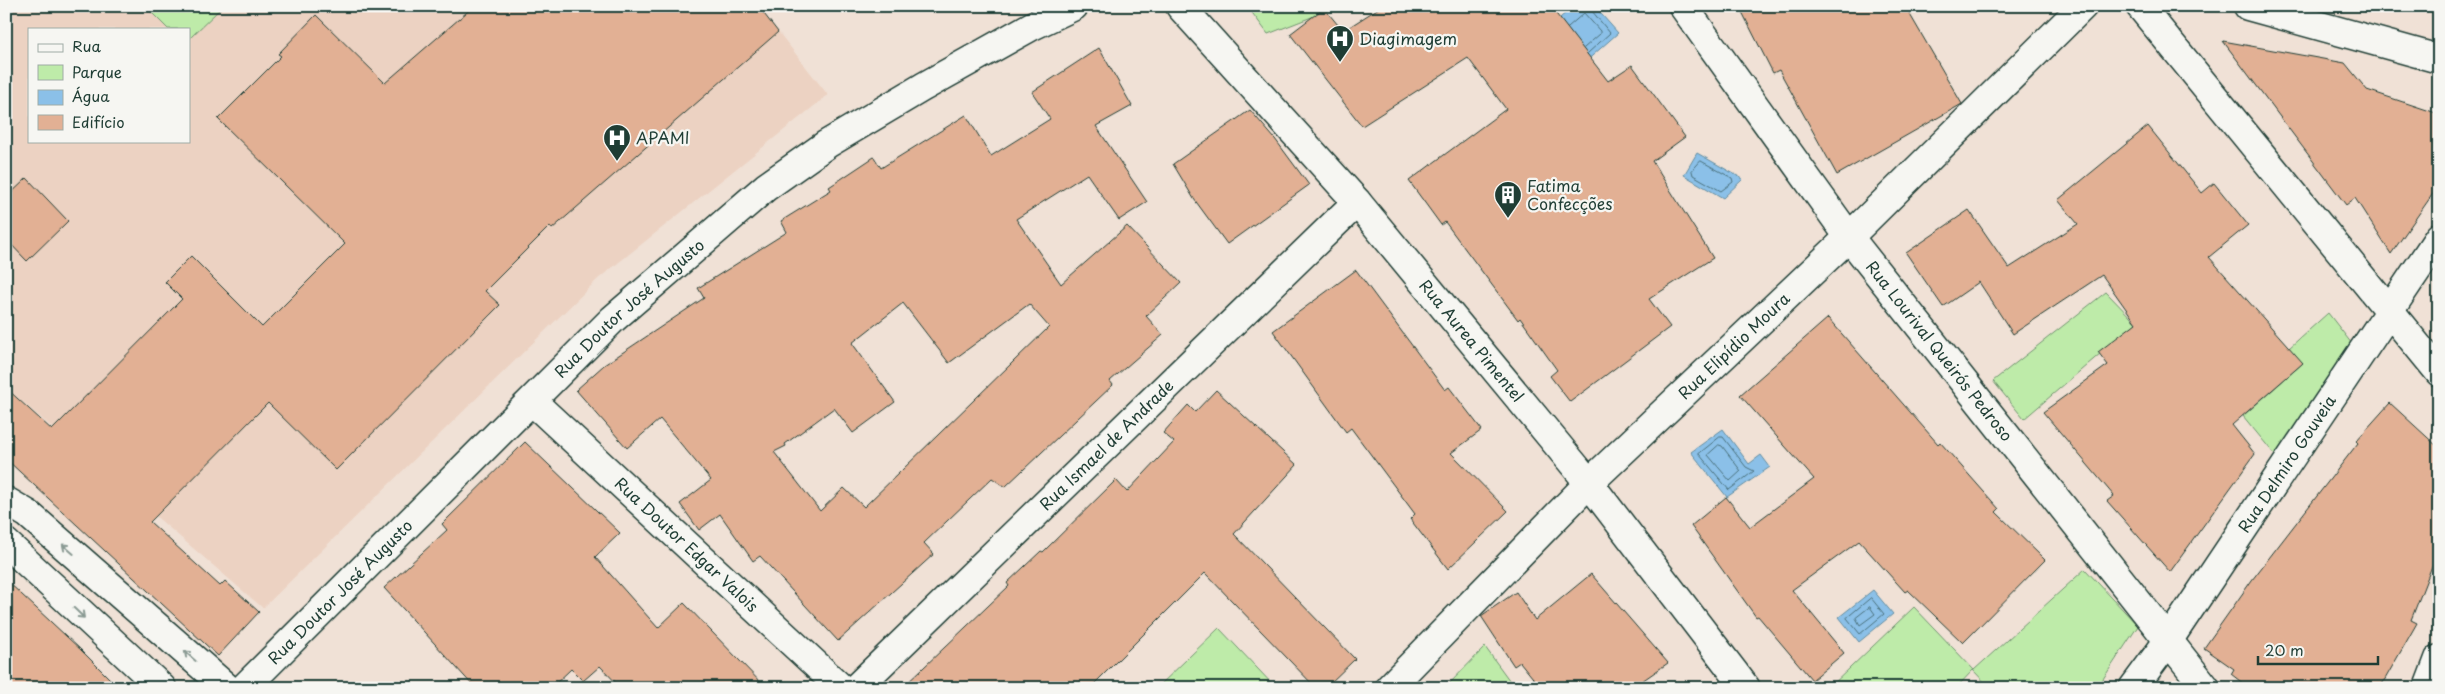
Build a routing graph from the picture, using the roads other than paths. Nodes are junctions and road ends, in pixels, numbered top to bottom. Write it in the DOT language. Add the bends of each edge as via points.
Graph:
graph roads {
  1 [pos="1074,6"];
  2 [pos="1180,6"];
  3 [pos="1683,6"];
  4 [pos="2083,6"];
  5 [pos="2140,6"];
  6 [pos="2248,6"];
  7 [pos="2439,60"];
  8 [pos="1357,202"];
  9 [pos="1849,237"];
  10 [pos="2439,237"];
  11 [pos="2389,311"];
  12 [pos="2439,372"];
  13 [pos="532,402"];
  14 [pos="1589,483"];
  15 [pos="6,500"];
  16 [pos="6,543"];
  17 [pos="2168,642"];
  18 [pos="2439,659"];
  19 [pos="162,688"];
  20 [pos="227,688"];
  21 [pos="244,688"];
  22 [pos="841,688"];
  23 [pos="856,688"];
  24 [pos="1389,688"];
  25 [pos="1746,688"];
  26 [pos="2133,688"];
  27 [pos="2206,688"];
  28 [pos="2428,688"];
  1 -- 13 [label="street, Rua Doutor José Augusto" via="908,96 827,144 766,187 613,319"];
  2 -- 8 [label="street, Rua Aurea Pimentel"];
  3 -- 9 [label="street, Rua Lourival Queirós Pedroso"];
  4 -- 9 [label="street, Rua Elipídio Moura"];
  5 -- 11 [label="street"];
  6 -- 7 [label="street"];
  8 -- 14 [label="street, Rua Aurea Pimentel"];
  8 -- 23 [label="street, Rua Ismael de Andrade"];
  9 -- 14 [label="street, Rua Elipídio Moura"];
  9 -- 17 [label="street, Rua Lourival Queirós Pedroso"];
  10 -- 11 [label="street, Rua Delmiro Gouveia"];
  11 -- 12 [label="street"];
  11 -- 17 [label="street, Rua Delmiro Gouveia"];
  13 -- 21 [label="street, Rua Doutor José Augusto"];
  13 -- 22 [label="street, Rua Doutor Edgar Valois"];
  14 -- 24 [label="street, Rua Elipídio Moura"];
  14 -- 25 [label="street, Rua Aurea Pimentel"];
  20 -- 15 [label="street, one-way" via="28,514"];
  16 -- 19 [label="street, one-way"];
  17 -- 26 [label="street, Rua Delmiro Gouveia"];
  17 -- 27 [label="street, Rua Lourival Queirós Pedroso"];
  18 -- 28 [label="street"];
}
